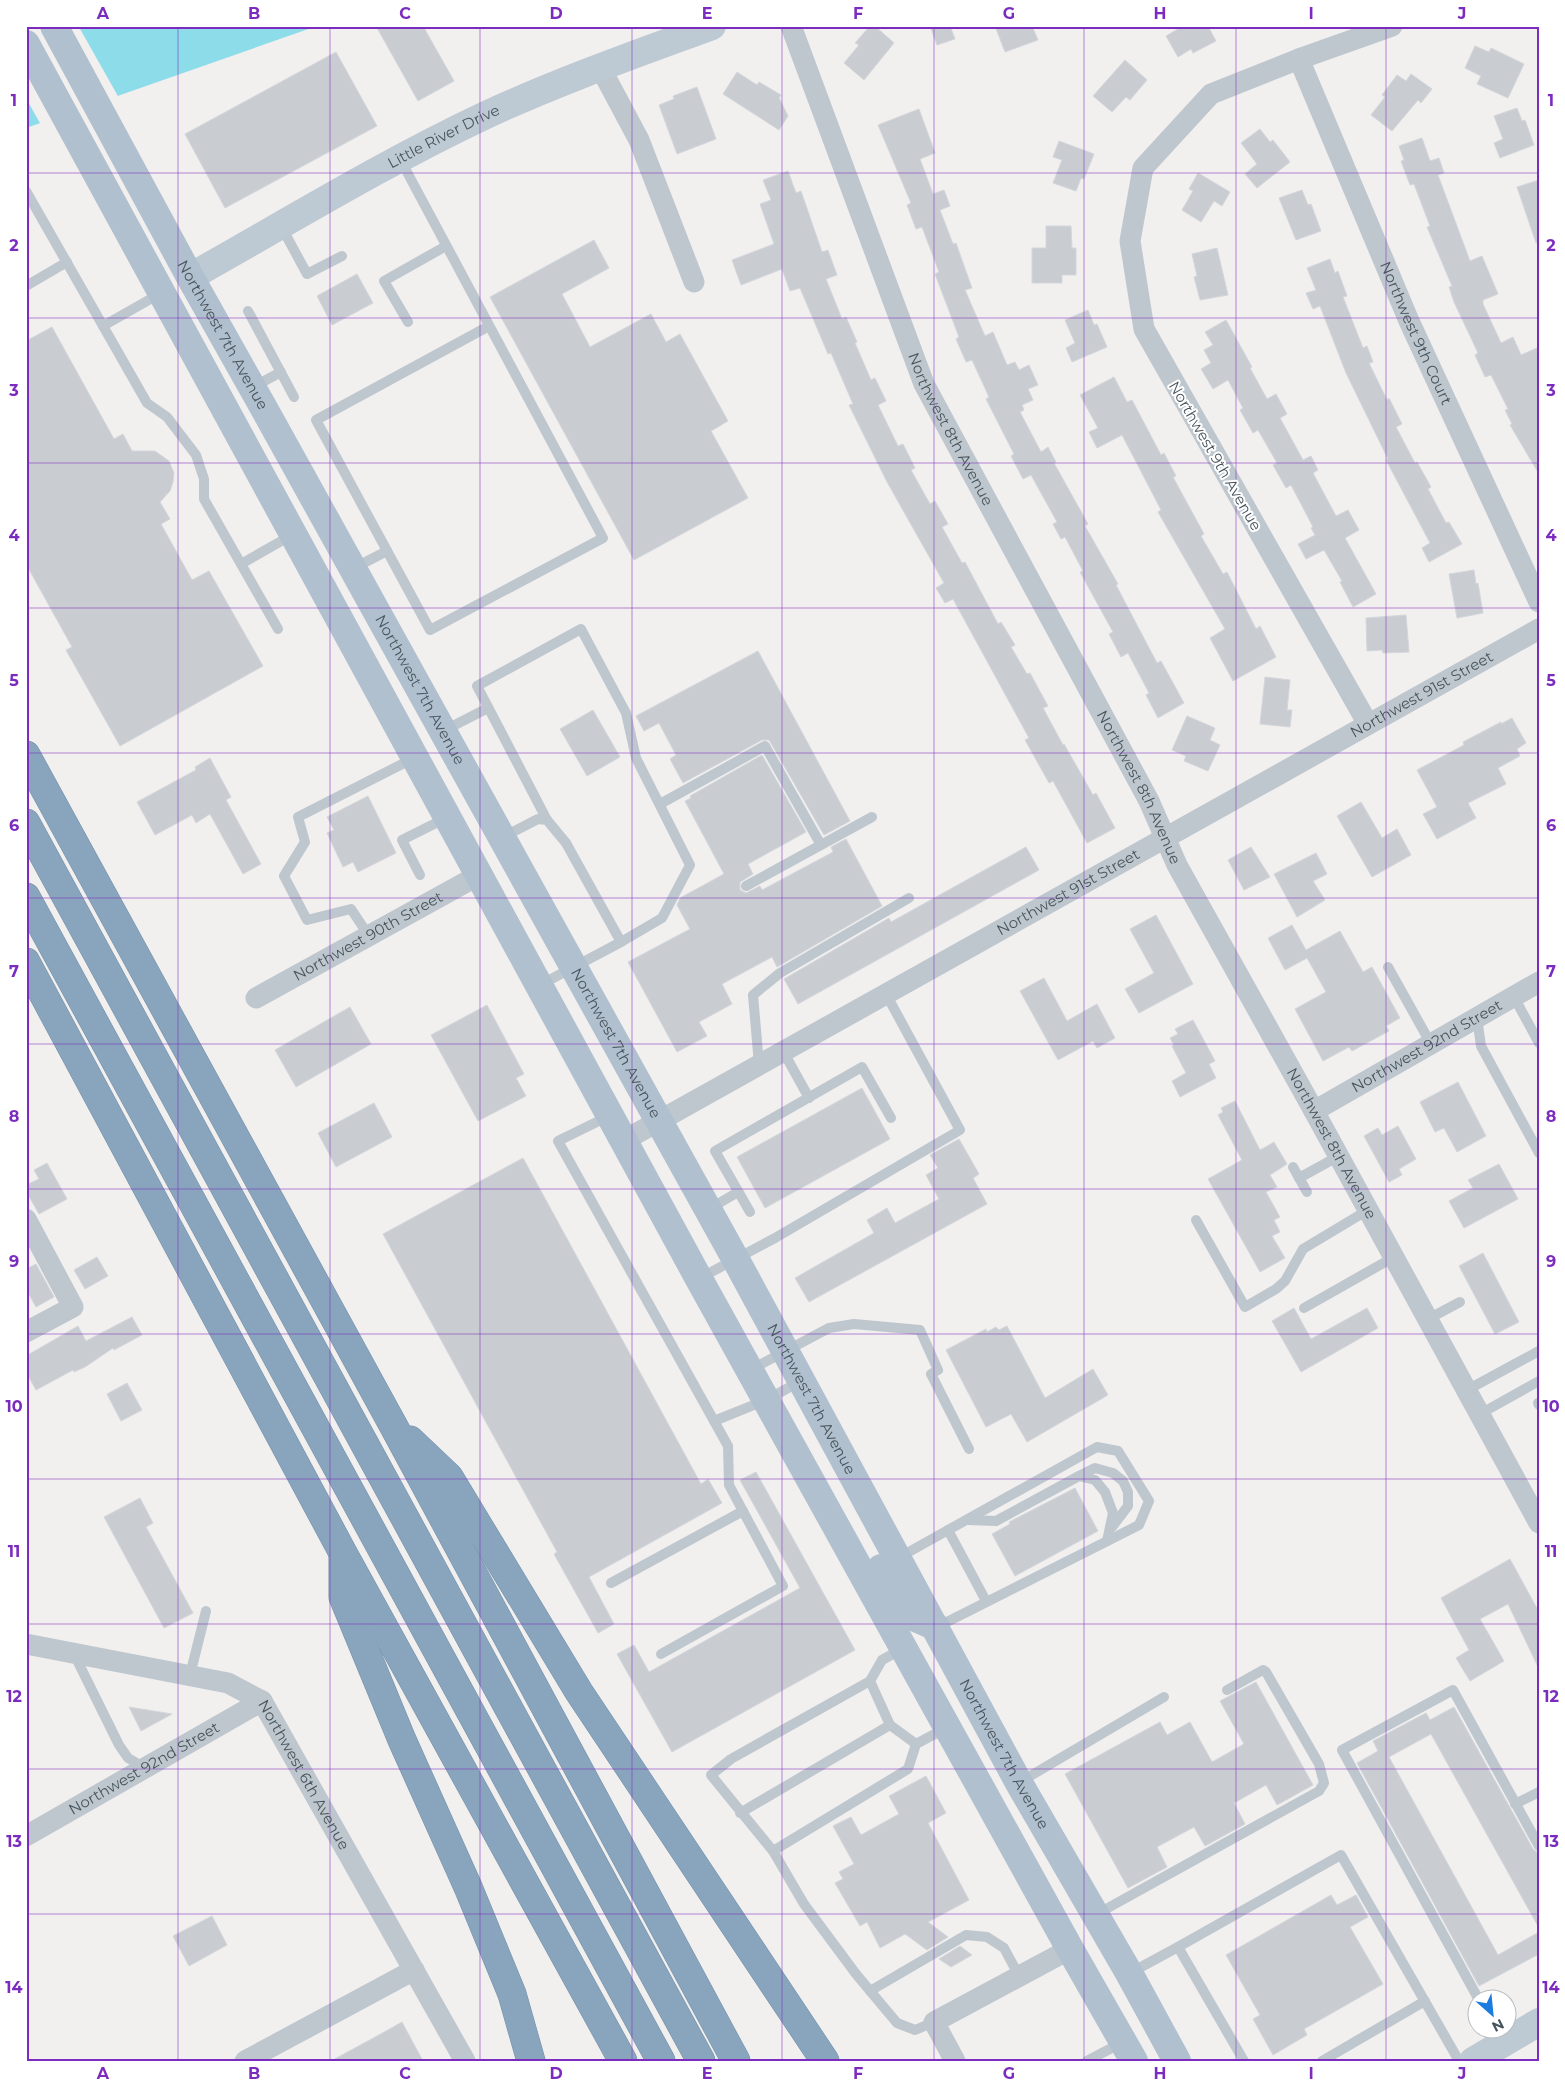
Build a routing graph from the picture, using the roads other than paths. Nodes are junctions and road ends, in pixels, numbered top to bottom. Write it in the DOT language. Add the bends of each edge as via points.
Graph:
graph roads {
  1 [pos="712,26"];
  2 [pos="791,26"];
  3 [pos="1392,26"];
  4 [pos="55,28"];
  5 [pos="26,44"];
  6 [pos="1300,59"];
  7 [pos="600,67"];
  8 [pos="399,159"];
  9 [pos="26,191"];
  10 [pos="281,226"];
  11 [pos="446,246"];
  12 [pos="342,256"];
  13 [pos="67,262"];
  14 [pos="190,277"];
  15 [pos="694,282"];
  16 [pos="26,286"];
  17 [pos="161,293"];
  18 [pos="248,311"];
  19 [pos="408,322"];
  20 [pos="103,326"];
  21 [pos="490,326"];
  22 [pos="281,372"];
  23 [pos="253,388"];
  24 [pos="294,397"];
  25 [pos="294,534"];
  26 [pos="387,551"];
  27 [pos="241,564"];
  28 [pos="353,569"];
  29 [pos="1539,602"];
  30 [pos="278,629"];
  31 [pos="1539,629"];
  32 [pos="488,708"];
  33 [pos="1368,724"];
  34 [pos="443,732"];
  35 [pos="26,755"];
  36 [pos="415,757"];
  37 [pos="660,804"];
  38 [pos="447,817"];
  39 [pos="872,817"];
  40 [pos="547,820"];
  41 [pos="26,823"];
  42 [pos="502,838"];
  43 [pos="1164,838"];
  44 [pos="821,845"];
  45 [pos="420,875"];
  46 [pos="479,875"];
  47 [pos="746,886"];
  48 [pos="26,897"];
  49 [pos="909,898"];
  50 [pos="369,936"];
  51 [pos="621,942"];
  52 [pos="26,962"];
  53 [pos="1388,967"];
  54 [pos="574,968"];
  55 [pos="1539,982"];
  56 [pos="539,986"];
  57 [pos="886,994"];
  58 [pos="1514,996"];
  59 [pos="256,998"];
  60 [pos="1477,1018"];
  61 [pos="1539,1043"];
  62 [pos="1431,1044"];
  63 [pos="783,1051"];
  64 [pos="758,1065"];
  65 [pos="809,1098"];
  66 [pos="1314,1111"];
  67 [pos="610,1115"];
  68 [pos="891,1118"];
  69 [pos="659,1122"];
  70 [pos="623,1141"];
  71 [pos="1539,1153"];
  72 [pos="1339,1156"];
  73 [pos="1293,1166"];
  74 [pos="1299,1178"];
  75 [pos="738,1192"];
  76 [pos="1307,1192"];
  77 [pos="708,1210"];
  78 [pos="1368,1210"];
  79 [pos="750,1212"];
  80 [pos="26,1219"];
  81 [pos="1196,1220"];
  82 [pos="1394,1257"];
  83 [pos="736,1260"];
  84 [pos="699,1279"];
  85 [pos="1460,1302"];
  86 [pos="1304,1308"];
  87 [pos="1428,1319"];
  88 [pos="26,1332"];
  89 [pos="1539,1350"];
  90 [pos="786,1352"];
  91 [pos="750,1370"];
  92 [pos="802,1381"];
  93 [pos="1539,1381"];
  94 [pos="1467,1390"];
  95 [pos="766,1400"];
  96 [pos="1480,1414"];
  97 [pos="714,1422"];
  98 [pos="393,1425"];
  99 [pos="969,1449"];
  100 [pos="1079,1476"];
  101 [pos="743,1511"];
  102 [pos="967,1520"];
  103 [pos="1539,1523"];
  104 [pos="1112,1527"];
  105 [pos="948,1530"];
  106 [pos="1107,1541"];
  107 [pos="846,1545"];
  108 [pos="343,1553"];
  109 [pos="897,1558"];
  110 [pos="611,1584"];
  111 [pos="986,1601"];
  112 [pos="206,1611"];
  113 [pos="936,1627"];
  114 [pos="26,1644"];
  115 [pos="902,1648"];
  116 [pos="73,1653"];
  117 [pos="661,1654"];
  118 [pos="190,1675"];
  119 [pos="870,1681"];
  120 [pos="1227,1690"];
  121 [pos="1164,1697"];
  122 [pos="262,1701"];
  123 [pos="890,1725"];
  124 [pos="948,1727"];
  125 [pos="916,1744"];
  126 [pos="145,1768"];
  127 [pos="1019,1783"];
  128 [pos="1539,1792"];
  129 [pos="1515,1804"];
  130 [pos="740,1813"];
  131 [pos="26,1836"];
  132 [pos="1539,1846"];
  133 [pos="773,1852"];
  134 [pos="1060,1854"];
  135 [pos="1094,1916"];
  136 [pos="1178,1947"];
  137 [pos="1070,1949"];
  138 [pos="414,1970"];
  139 [pos="1129,1973"];
  140 [pos="1019,1976"];
  141 [pos="1474,1990"];
  142 [pos="870,1991"];
  143 [pos="1425,2001"];
  144 [pos="934,2022"];
  145 [pos="1539,2022"];
  146 [pos="1129,2051"];
  147 [pos="1485,2053"];
  148 [pos="245,2061"];
  149 [pos="465,2061"];
  150 [pos="531,2061"];
  151 [pos="623,2061"];
  152 [pos="661,2061"];
  153 [pos="701,2061"];
  154 [pos="736,2061"];
  155 [pos="825,2061"];
  156 [pos="955,2061"];
  157 [pos="1087,2061"];
  158 [pos="1177,2061"];
  159 [pos="1244,2061"];
  160 [pos="1322,2061"];
  1 -- 7 [label="street, Little River Drive"];
  2 -- 43 [label="street, Northwest 8th Avenue" via="924,384 1149,800"];
  3 -- 6 [label="street"];
  4 -- 14 [label="main road, Northwest 7th Avenue"];
  5 -- 17 [label="main road"];
  6 -- 29 [label="street, Northwest 9th Court" via="1409,321"];
  6 -- 33 [label="street, Northwest 9th Avenue" via="1211,94 1143,168 1130,241 1144,329"];
  7 -- 8 [label="street, Little River Drive" via="487,115"];
  7 -- 15 [label="street" via="639,140"];
  8 -- 10 [label="street, Little River Drive"];
  8 -- 11 [label="lane"];
  9 -- 13 [label="lane"];
  10 -- 12 [label="lane" via="308,274"];
  10 -- 14 [label="street, Little River Drive"];
  11 -- 19 [label="lane" via="384,281"];
  11 -- 21 [label="lane"];
  13 -- 16 [label="lane"];
  13 -- 20 [label="lane"];
  14 -- 17 [label="main road"];
  14 -- 23 [label="main road, Northwest 7th Avenue"];
  17 -- 20 [label="lane"];
  17 -- 25 [label="main road"];
  18 -- 22 [label="lane"];
  20 -- 27 [label="lane" via="147,403 167,416 196,455 204,479 204,499"];
  21 -- 26 [label="lane" via="316,420"];
  21 -- 26 [label="lane" via="603,538 430,630"];
  22 -- 23 [label="lane"];
  22 -- 24 [label="lane"];
  23 -- 28 [label="main road, Northwest 7th Avenue"];
  25 -- 27 [label="lane"];
  25 -- 36 [label="main road"];
  26 -- 28 [label="lane"];
  27 -- 30 [label="lane"];
  28 -- 34 [label="main road, Northwest 7th Avenue"];
  31 -- 33 [label="street, Northwest 91st Street"];
  32 -- 34 [label="lane"];
  32 -- 37 [label="lane" via="477,686 580,629 626,713 636,758"];
  32 -- 40 [label="lane"];
  33 -- 43 [label="street, Northwest 91st Street"];
  34 -- 42 [label="main road, Northwest 7th Avenue"];
  35 -- 98 [label="highway"];
  36 -- 38 [label="main road"];
  36 -- 50 [label="lane" via="298,817 305,842 284,876 307,920 351,909"];
  37 -- 44 [label="lane" via="765,746"];
  37 -- 51 [label="lane" via="690,865 662,918"];
  38 -- 45 [label="lane" via="402,840"];
  38 -- 46 [label="main road"];
  39 -- 44 [label="lane"];
  40 -- 42 [label="lane" via="538,819"];
  40 -- 51 [label="lane" via="566,843"];
  41 -- 153 [label="highway"];
  42 -- 54 [label="main road, Northwest 7th Avenue"];
  43 -- 57 [label="street, Northwest 91st Street"];
  43 -- 66 [label="street, Northwest 8th Avenue"];
  44 -- 47 [label="lane"];
  46 -- 50 [label="street, Northwest 90th Street"];
  46 -- 56 [label="main road"];
  48 -- 152 [label="highway"];
  49 -- 64 [label="lane" via="780,973 753,994"];
  50 -- 59 [label="street, Northwest 90th Street"];
  51 -- 54 [label="lane"];
  52 -- 108 [label="highway"];
  53 -- 62 [label="lane"];
  54 -- 56 [label="lane"];
  54 -- 69 [label="main road, Northwest 7th Avenue"];
  55 -- 58 [label="street, Northwest 92nd Street"];
  56 -- 67 [label="main road"];
  57 -- 63 [label="street, Northwest 91st Street"];
  57 -- 83 [label="lane" via="960,1130"];
  58 -- 60 [label="street, Northwest 92nd Street"];
  58 -- 61 [label="lane"];
  60 -- 62 [label="street, Northwest 92nd Street"];
  60 -- 71 [label="lane" via="1481,1046"];
  62 -- 66 [label="street, Northwest 92nd Street"];
  63 -- 64 [label="street, Northwest 91st Street"];
  63 -- 65 [label="lane"];
  64 -- 69 [label="street, Northwest 91st Street"];
  65 -- 68 [label="lane" via="862,1067"];
  65 -- 75 [label="lane" via="715,1151"];
  66 -- 72 [label="street, Northwest 8th Avenue"];
  67 -- 70 [label="main road"];
  67 -- 97 [label="lane" via="558,1141"];
  69 -- 70 [label="street, Northwest 91st Street"];
  69 -- 77 [label="main road, Northwest 7th Avenue"];
  70 -- 84 [label="main road"];
  72 -- 74 [label="lane"];
  72 -- 78 [label="street, Northwest 8th Avenue"];
  73 -- 74 [label="lane"];
  74 -- 76 [label="lane"];
  75 -- 77 [label="lane"];
  75 -- 79 [label="lane"];
  77 -- 83 [label="main road, Northwest 7th Avenue"];
  78 -- 81 [label="lane" via="1303,1248 1285,1281 1245,1307"];
  78 -- 82 [label="street, Northwest 8th Avenue"];
  80 -- 88 [label="street" via="73,1307"];
  82 -- 86 [label="lane"];
  82 -- 87 [label="street, Northwest 8th Avenue"];
  83 -- 84 [label="lane"];
  83 -- 90 [label="main road, Northwest 7th Avenue"];
  84 -- 91 [label="main road"];
  85 -- 87 [label="lane"];
  87 -- 94 [label="street, Northwest 8th Avenue"];
  89 -- 94 [label="lane"];
  90 -- 91 [label="lane"];
  90 -- 92 [label="main road, Northwest 7th Avenue"];
  90 -- 99 [label="lane" via="829,1328 854,1324 920,1330 938,1370 931,1374"];
  91 -- 95 [label="main road"];
  92 -- 95 [label="lane"];
  92 -- 109 [label="main road, Northwest 7th Avenue"];
  93 -- 96 [label="lane"];
  94 -- 96 [label="street, Northwest 8th Avenue"];
  95 -- 97 [label="lane"];
  95 -- 107 [label="main road"];
  96 -- 103 [label="street, Northwest 8th Avenue"];
  97 -- 101 [label="lane" via="728,1446 729,1485"];
  98 -- 154 [label="highway"];
  98 -- 155 [label="highway" via="449,1477 579,1692"];
  100 -- 102 [label="lane" via="996,1521"];
  100 -- 104 [label="lane" via="1095,1480 1105,1492 1113,1513"];
  100 -- 104 [label="lane" via="1095,1468 1113,1473 1123,1481 1128,1492 1128,1506"];
  101 -- 110 [label="lane"];
  101 -- 117 [label="lane" via="783,1586"];
  102 -- 105 [label="lane"];
  102 -- 106 [label="lane" via="1097,1447 1118,1451 1149,1501 1139,1525"];
  104 -- 106 [label="lane"];
  105 -- 109 [label="lane"];
  105 -- 111 [label="lane"];
  106 -- 111 [label="lane"];
  107 -- 113 [label="main road" via="876,1558 906,1614"];
  107 -- 115 [label="main road"];
  108 -- 150 [label="highway" via="344,1598 512,1994"];
  108 -- 151 [label="highway"];
  109 -- 113 [label="main road, Northwest 7th Avenue"];
  111 -- 113 [label="lane"];
  112 -- 118 [label="lane"];
  113 -- 127 [label="main road, Northwest 7th Avenue"];
  114 -- 116 [label="street, Northwest 6th Avenue"];
  115 -- 119 [label="lane" via="882,1660"];
  115 -- 124 [label="main road"];
  116 -- 118 [label="street, Northwest 6th Avenue"];
  116 -- 126 [label="lane" via="119,1745 128,1758"];
  118 -- 122 [label="street, Northwest 6th Avenue" via="228,1682"];
  119 -- 123 [label="lane"];
  119 -- 130 [label="lane" via="731,1759 712,1775"];
  120 -- 135 [label="lane" via="1263,1670 1266,1672 1318,1764 1324,1784 1319,1791"];
  121 -- 127 [label="lane"];
  122 -- 126 [label="street, Northwest 92nd Street"];
  122 -- 138 [label="street, Northwest 6th Avenue"];
  123 -- 125 [label="lane"];
  123 -- 130 [label="lane"];
  124 -- 125 [label="lane"];
  124 -- 134 [label="main road" via="981,1737 1038,1839"];
  124 -- 137 [label="main road"];
  125 -- 133 [label="lane" via="908,1769"];
  126 -- 131 [label="street, Northwest 92nd Street"];
  127 -- 134 [label="main road, Northwest 7th Avenue"];
  128 -- 129 [label="lane"];
  129 -- 132 [label="lane"];
  129 -- 141 [label="lane" via="1453,1690 1342,1750"];
  130 -- 133 [label="lane"];
  133 -- 142 [label="lane" via="804,1904"];
  134 -- 135 [label="main road, Northwest 7th Avenue"];
  135 -- 139 [label="main road, Northwest 7th Avenue"];
  136 -- 139 [label="lane"];
  136 -- 143 [label="lane" via="1341,1855"];
  136 -- 159 [label="lane"];
  137 -- 140 [label="street"];
  137 -- 146 [label="main road"];
  138 -- 148 [label="street"];
  138 -- 149 [label="street, Northwest 6th Avenue"];
  139 -- 158 [label="main road, Northwest 7th Avenue"];
  140 -- 142 [label="lane" via="1004,1948 987,1937 966,1935"];
  140 -- 144 [label="street"];
  142 -- 144 [label="lane" via="898,2023 915,2030"];
  143 -- 147 [label="lane"];
  143 -- 160 [label="lane"];
  144 -- 156 [label="street"];
  145 -- 147 [label="street"];
  146 -- 157 [label="lane"];
}
